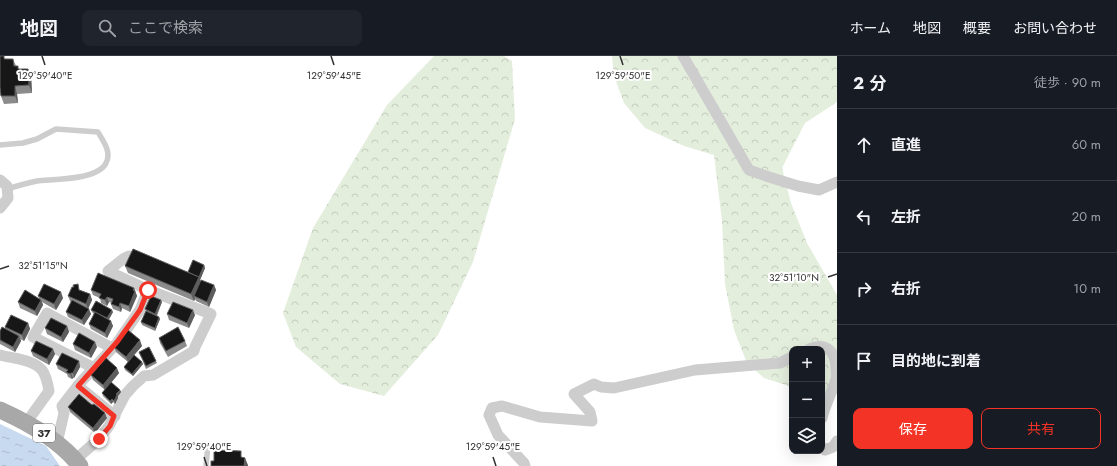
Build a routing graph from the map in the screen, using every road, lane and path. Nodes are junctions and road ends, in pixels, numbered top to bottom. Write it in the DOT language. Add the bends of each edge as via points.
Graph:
graph roads {
  1 [pos="683,56"];
  2 [pos="0,145"];
  3 [pos="0,180"];
  4 [pos="837,182"];
  5 [pos="7,189"];
  6 [pos="0,208"];
  7 [pos="129,256"];
  8 [pos="148,290"];
  9 [pos="112,348"];
  10 [pos="825,348"];
  11 [pos="0,355"];
  12 [pos="789,358"];
  13 [pos="94,368"];
  14 [pos="78,386"];
  15 [pos="825,405"];
  16 [pos="0,410"];
  17 [pos="114,416"];
  18 [pos="26,424"];
  19 [pos="837,441"];
  20 [pos="57,443"];
  21 [pos="208,444"];
  22 [pos="825,450"];
  23 [pos="77,463"];
  24 [pos="206,466"];
  25 [pos="525,466"];
  1 -- 4 [label="street" via="749,170 819,190"];
  2 -- 5 [label="lane" via="37,139 56,129 98,132 108,149 107,162 100,170 86,175"];
  3 -- 5 [label="street"];
  5 -- 6 [label="street" via="8,198"];
  7 -- 8 [label="street" via="108,271"];
  8 -- 9 [label="street" via="140,310"];
  8 -- 17 [label="street" via="212,314 194,351 153,375 144,376 125,395"];
  9 -- 13 [label="street"];
  9 -- 13 [label="street" via="47,313 33,337"];
  10 -- 15 [label="street" via="835,358 836,378"];
  11 -- 18 [label="street" via="29,361 43,371 50,391"];
  12 -- 25 [label="street" via="780,363 695,370 614,388 594,384 574,394 590,412 592,421 540,417 502,406 492,408 489,415 498,435"];
  13 -- 14 [label="street"];
  14 -- 17 [label="street"];
  14 -- 20 [label="street" via="62,406 64,413"];
  16 -- 18 [label="main road, 37"];
  17 -- 23 [label="street" via="110,426"];
  18 -- 20 [label="main road, 37"];
  19 -- 22 [label="street" via="833,447"];
  20 -- 23 [label="main road, 37" via="71,454"];
  21 -- 24 [label="lane"];
}
